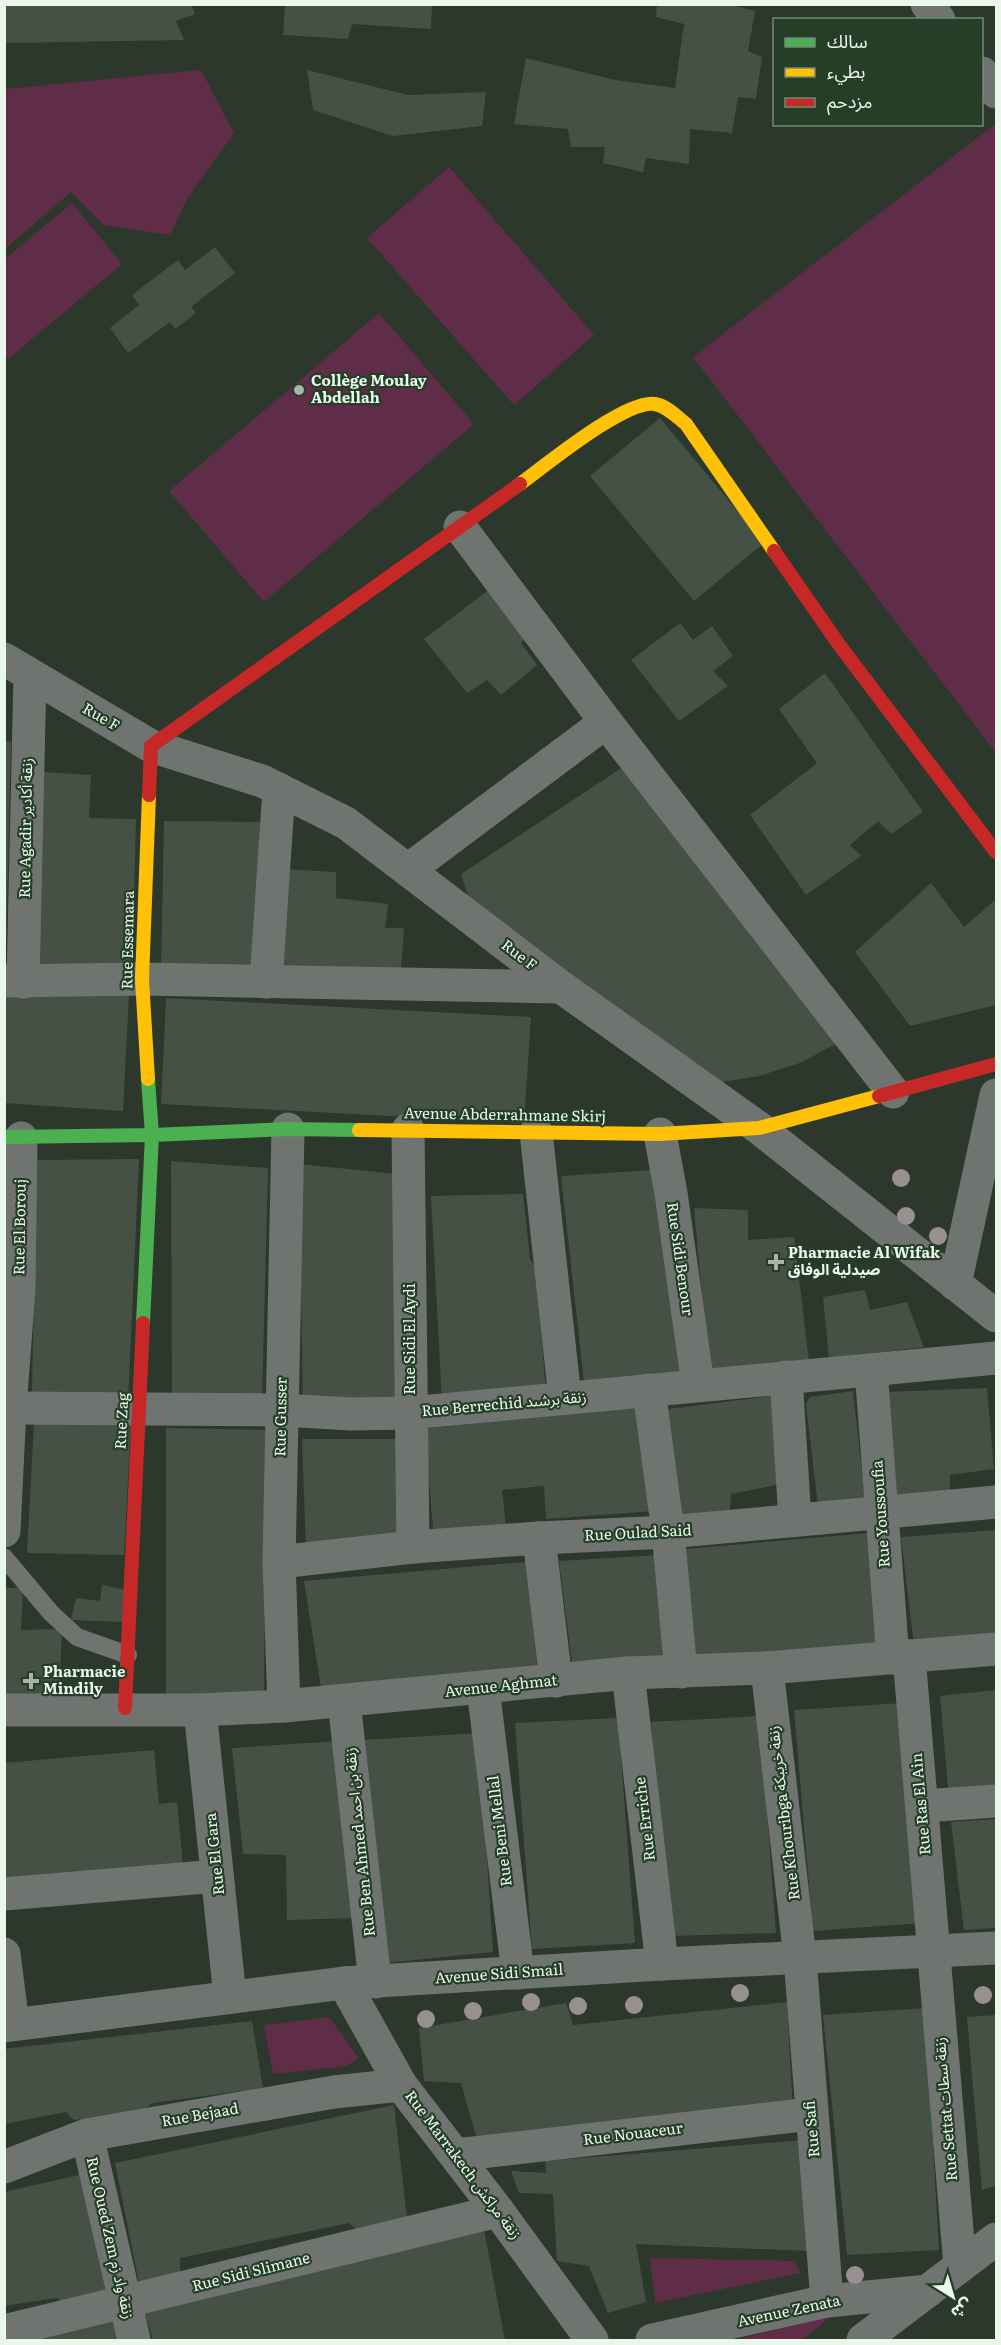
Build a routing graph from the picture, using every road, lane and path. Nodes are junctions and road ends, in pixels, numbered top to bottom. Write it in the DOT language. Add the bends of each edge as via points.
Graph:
graph roads {
  1 [pos="927,4"];
  2 [pos="938,18"];
  3 [pos="983,76"];
  4 [pos="996,92"];
  5 [pos="459,527"];
  6 [pos="17,667"];
  7 [pos="606,722"];
  8 [pos="151,746"];
  9 [pos="279,789"];
  10 [pos="996,852"];
  11 [pos="408,870"];
  12 [pos="142,979"];
  13 [pos="14,982"];
  14 [pos="266,982"];
  15 [pos="561,987"];
  16 [pos="996,1064"];
  17 [pos="893,1092"];
  18 [pos="996,1095"];
  19 [pos="759,1128"];
  20 [pos="288,1129"];
  21 [pos="408,1130"];
  22 [pos="536,1132"];
  23 [pos="660,1134"];
  24 [pos="152,1135"];
  25 [pos="13,1138"];
  26 [pos="956,1284"];
  27 [pos="12,1288"];
  28 [pos="996,1316"];
  29 [pos="996,1358"];
  30 [pos="871,1370"];
  31 [pos="786,1377"];
  32 [pos="698,1385"];
  33 [pos="649,1390"];
  34 [pos="565,1398"];
  35 [pos="10,1408"];
  36 [pos="140,1410"];
  37 [pos="281,1410"];
  38 [pos="410,1413"];
  39 [pos="996,1502"];
  40 [pos="880,1514"];
  41 [pos="795,1520"];
  42 [pos="4,1531"];
  43 [pos="668,1532"];
  44 [pos="539,1538"];
  45 [pos="412,1547"];
  46 [pos="4,1557"];
  47 [pos="279,1562"];
  48 [pos="996,1649"];
  49 [pos="128,1655"];
  50 [pos="901,1657"];
  51 [pos="767,1668"];
  52 [pos="681,1672"];
  53 [pos="628,1673"];
  54 [pos="556,1681"];
  55 [pos="483,1688"];
  56 [pos="344,1701"];
  57 [pos="284,1706"];
  58 [pos="125,1708"];
  59 [pos="4,1710"];
  60 [pos="200,1710"];
  61 [pos="996,1801"];
  62 [pos="922,1806"];
  63 [pos="217,1876"];
  64 [pos="4,1894"];
  65 [pos="996,1948"];
  66 [pos="933,1952"];
  67 [pos="4,1954"];
  68 [pos="801,1958"];
  69 [pos="662,1964"];
  70 [pos="518,1973"];
  71 [pos="360,1983"];
  72 [pos="230,1998"];
  73 [pos="9,2025"];
  74 [pos="402,2085"];
  75 [pos="811,2114"];
  76 [pos="87,2135"];
  77 [pos="456,2155"];
  78 [pos="4,2168"];
  79 [pos="498,2211"];
  80 [pos="996,2239"];
  81 [pos="960,2266"];
  82 [pos="928,2290"];
  83 [pos="827,2301"];
  84 [pos="126,2303"];
  85 [pos="4,2331"];
  86 [pos="134,2340"];
  87 [pos="592,2340"];
  88 [pos="652,2340"];
  89 [pos="863,2340"];
  1 -- 2 [label="street"];
  3 -- 4 [label="street"];
  5 -- 7 [label="street"];
  5 -- 8 [label="street"];
  5 -- 10 [label="street" via="616,416 652,402 668,409 686,424 840,646"];
  6 -- 8 [label="street, Rue F"];
  6 -- 13 [label="street, Rue Agadir زنقة أكادير"];
  7 -- 11 [label="street"];
  7 -- 17 [label="street"];
  8 -- 9 [label="street, Rue F"];
  8 -- 12 [label="street, Rue Essemara"];
  9 -- 11 [label="street, Rue F" via="346,823"];
  9 -- 14 [label="street"];
  11 -- 15 [label="street, Rue F"];
  12 -- 13 [label="street"];
  12 -- 14 [label="street"];
  12 -- 24 [label="street, Rue Essemara"];
  14 -- 15 [label="street"];
  15 -- 19 [label="street, Rue F"];
  16 -- 17 [label="street, Avenue Abderrahmane Skirj"];
  17 -- 19 [label="street, Avenue Abderrahmane Skirj"];
  18 -- 26 [label="street"];
  19 -- 23 [label="street, Avenue Abderrahmane Skirj"];
  19 -- 26 [label="street, Rue F"];
  20 -- 21 [label="street, Avenue Abderrahmane Skirj"];
  20 -- 24 [label="street, Avenue Abderrahmane Skirj"];
  20 -- 37 [label="street, Rue Gusser"];
  21 -- 22 [label="street, Avenue Abderrahmane Skirj"];
  21 -- 38 [label="street, Rue Sidi El Aydi"];
  22 -- 23 [label="street, Avenue Abderrahmane Skirj"];
  22 -- 34 [label="street"];
  23 -- 32 [label="street, Rue Sidi Benour"];
  24 -- 25 [label="street, Avenue Abderrahmane Skirj"];
  24 -- 36 [label="street, Rue Zag"];
  25 -- 27 [label="street, Rue El Borouj"];
  26 -- 28 [label="street, Rue F"];
  27 -- 35 [label="street, Rue El Borouj"];
  29 -- 30 [label="street, Rue Berrechid زنقة برشىد"];
  30 -- 31 [label="street, Rue Berrechid زنقة برشىد"];
  30 -- 40 [label="street, Rue Youssoufia"];
  31 -- 32 [label="street, Rue Berrechid زنقة برشىد"];
  31 -- 41 [label="street"];
  32 -- 33 [label="street, Rue Berrechid زنقة برشىد"];
  33 -- 34 [label="street, Rue Berrechid زنقة برشىد"];
  33 -- 43 [label="street"];
  34 -- 38 [label="street, Rue Berrechid زنقة برشىد"];
  35 -- 36 [label="street, Rue Berrechid زنقة برشىد"];
  35 -- 42 [label="street, Rue El Borouj"];
  36 -- 37 [label="street, Rue Berrechid زنقة برشىد"];
  36 -- 49 [label="street, Rue Zag"];
  37 -- 38 [label="street, Rue Berrechid زنقة برشىد"];
  37 -- 47 [label="street, Rue Gusser"];
  38 -- 45 [label="street, Rue Sidi El Aydi"];
  39 -- 40 [label="street, Rue Oulad Said"];
  40 -- 41 [label="street, Rue Oulad Said"];
  40 -- 50 [label="street, Rue Youssoufia"];
  41 -- 43 [label="street, Rue Oulad Said"];
  43 -- 44 [label="street, Rue Oulad Said"];
  43 -- 52 [label="street"];
  44 -- 45 [label="street, Rue Oulad Said"];
  44 -- 54 [label="street"];
  45 -- 47 [label="street, Rue Oulad Said"];
  46 -- 49 [label="lane" via="77,1638"];
  47 -- 57 [label="street, Rue Gusser"];
  48 -- 50 [label="street, Avenue Aghmat"];
  49 -- 58 [label="street, Rue Zag"];
  50 -- 51 [label="street, Avenue Aghmat"];
  50 -- 62 [label="street, Rue Ras El Ain"];
  51 -- 52 [label="street, Avenue Aghmat"];
  51 -- 68 [label="street, Rue Khouribga زنقة خريبكة"];
  52 -- 53 [label="street, Avenue Aghmat"];
  53 -- 54 [label="street, Avenue Aghmat"];
  53 -- 69 [label="street, Rue Erriche"];
  54 -- 55 [label="street, Avenue Aghmat"];
  55 -- 56 [label="street, Avenue Aghmat"];
  55 -- 70 [label="street, Rue Beni Mellal"];
  56 -- 57 [label="street, Avenue Aghmat"];
  56 -- 71 [label="street, Rue Ben Ahmed زنقة بن احمد"];
  57 -- 60 [label="street, Avenue Aghmat"];
  58 -- 59 [label="street, Avenue Aghmat"];
  58 -- 60 [label="street, Avenue Aghmat"];
  60 -- 63 [label="street, Rue El Gara"];
  61 -- 62 [label="street"];
  62 -- 66 [label="street, Rue Ras El Ain"];
  63 -- 64 [label="street"];
  63 -- 72 [label="street, Rue El Gara"];
  65 -- 66 [label="street, Avenue Sidi Smail"];
  66 -- 68 [label="street, Avenue Sidi Smail"];
  66 -- 81 [label="street, Rue Settat زنقة سطات"];
  67 -- 73 [label="street"];
  68 -- 69 [label="street, Avenue Sidi Smail"];
  68 -- 75 [label="street, Rue Safi"];
  69 -- 70 [label="street, Avenue Sidi Smail"];
  70 -- 71 [label="street, Avenue Sidi Smail"];
  71 -- 72 [label="street, Avenue Sidi Smail"];
  71 -- 74 [label="street, Rue Marrakech زنقة مراكش"];
  72 -- 73 [label="street, Avenue Sidi Smail"];
  74 -- 76 [label="street, Rue Bejaad" via="334,2092"];
  74 -- 77 [label="street, Rue Marrakech زنقة مراكش"];
  75 -- 77 [label="street, Rue Nouaceur"];
  75 -- 83 [label="street, Rue Safi"];
  76 -- 78 [label="street, Rue Bejaad"];
  76 -- 84 [label="street, Rue Oued Zem زنقة واد زم"];
  77 -- 79 [label="street, Rue Marrakech زنقة مراكش"];
  79 -- 84 [label="street, Rue Sidi Slimane"];
  79 -- 87 [label="street, Rue Marrakech زنقة مراكش"];
  80 -- 81 [label="street"];
  81 -- 82 [label="street"];
  82 -- 83 [label="street, Avenue Zenata"];
  82 -- 89 [label="street"];
  83 -- 88 [label="street, Avenue Zenata"];
  84 -- 85 [label="street, Rue Sidi Slimane"];
  84 -- 86 [label="street, Rue Oued Zem زنقة واد زم"];
}
